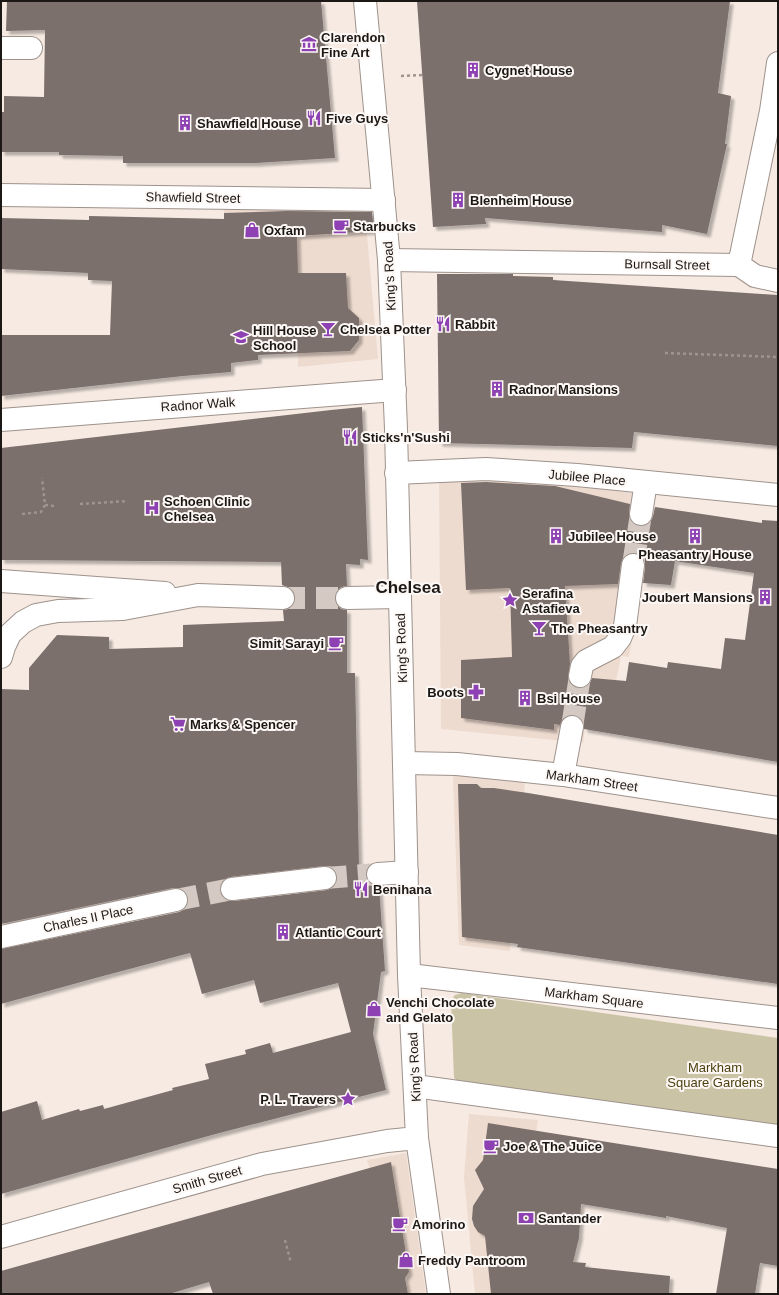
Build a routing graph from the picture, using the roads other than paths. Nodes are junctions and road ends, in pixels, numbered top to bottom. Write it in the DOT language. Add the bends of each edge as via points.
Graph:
graph roads {
  1 [pos="365,1"];
  2 [pos="1,48"];
  3 [pos="31,48"];
  4 [pos="778,63"];
  5 [pos="774,111"];
  6 [pos="1,195"];
  7 [pos="384,200"];
  8 [pos="389,260"];
  9 [pos="739,265"];
  10 [pos="778,281"];
  11 [pos="395,390"];
  12 [pos="1,420"];
  13 [pos="396,473"];
  14 [pos="646,482"];
  15 [pos="778,495"];
  16 [pos="641,514"];
  17 [pos="633,565"];
  18 [pos="1,581"];
  19 [pos="198,595"];
  20 [pos="400,597"];
  21 [pos="283,598"];
  22 [pos="347,598"];
  23 [pos="1,657"];
  24 [pos="580,676"];
  25 [pos="572,727"];
  26 [pos="405,763"];
  27 [pos="563,774"];
  28 [pos="778,808"];
  29 [pos="407,872"];
  30 [pos="378,874"];
  31 [pos="325,878"];
  32 [pos="232,889"];
  33 [pos="176,900"];
  34 [pos="1,936"];
  35 [pos="409,975"];
  36 [pos="778,1018"];
  37 [pos="415,1086"];
  38 [pos="778,1136"];
  39 [pos="417,1138"];
  40 [pos="1,1237"];
  41 [pos="439,1294"];
  1 -- 7 [label="street, King's Road"];
  2 -- 3 [label="street"];
  4 -- 5 [label="street"];
  5 -- 9 [label="street"];
  6 -- 7 [label="street, Shawfield Street"];
  7 -- 8 [label="street, King's Road"];
  8 -- 9 [label="street, Burnsall Street"];
  8 -- 11 [label="street, King's Road"];
  9 -- 10 [label="street" via="755,276"];
  11 -- 12 [label="street, Radnor Walk"];
  11 -- 13 [label="street, King's Road"];
  13 -- 14 [label="street, Jubilee Place" via="486,469"];
  13 -- 20 [label="street, King's Road"];
  14 -- 15 [label="street, Jubilee Place"];
  14 -- 16 [label="street"];
  17 -- 24 [label="street" via="625,626 620,638 612,647 586,662 582,666"];
  18 -- 19 [label="street"];
  19 -- 21 [label="street"];
  19 -- 23 [label="street" via="123,609 58,612 36,616 23,622 10,634"];
  20 -- 22 [label="street"];
  20 -- 26 [label="street, King's Road"];
  25 -- 27 [label="street"];
  26 -- 27 [label="street, Markham Street" via="456,764"];
  26 -- 29 [label="street, King's Road"];
  27 -- 28 [label="street, Markham Street"];
  29 -- 30 [label="street"];
  29 -- 35 [label="street, King's Road"];
  31 -- 32 [label="street"];
  33 -- 34 [label="street, Charles II Place"];
  35 -- 36 [label="street, Markham Square"];
  35 -- 37 [label="street, King's Road"];
  37 -- 38 [label="street"];
  37 -- 39 [label="street, King's Road"];
  39 -- 40 [label="street, Smith Street" via="387,1141 262,1164"];
  39 -- 41 [label="street, King's Road"];
}
